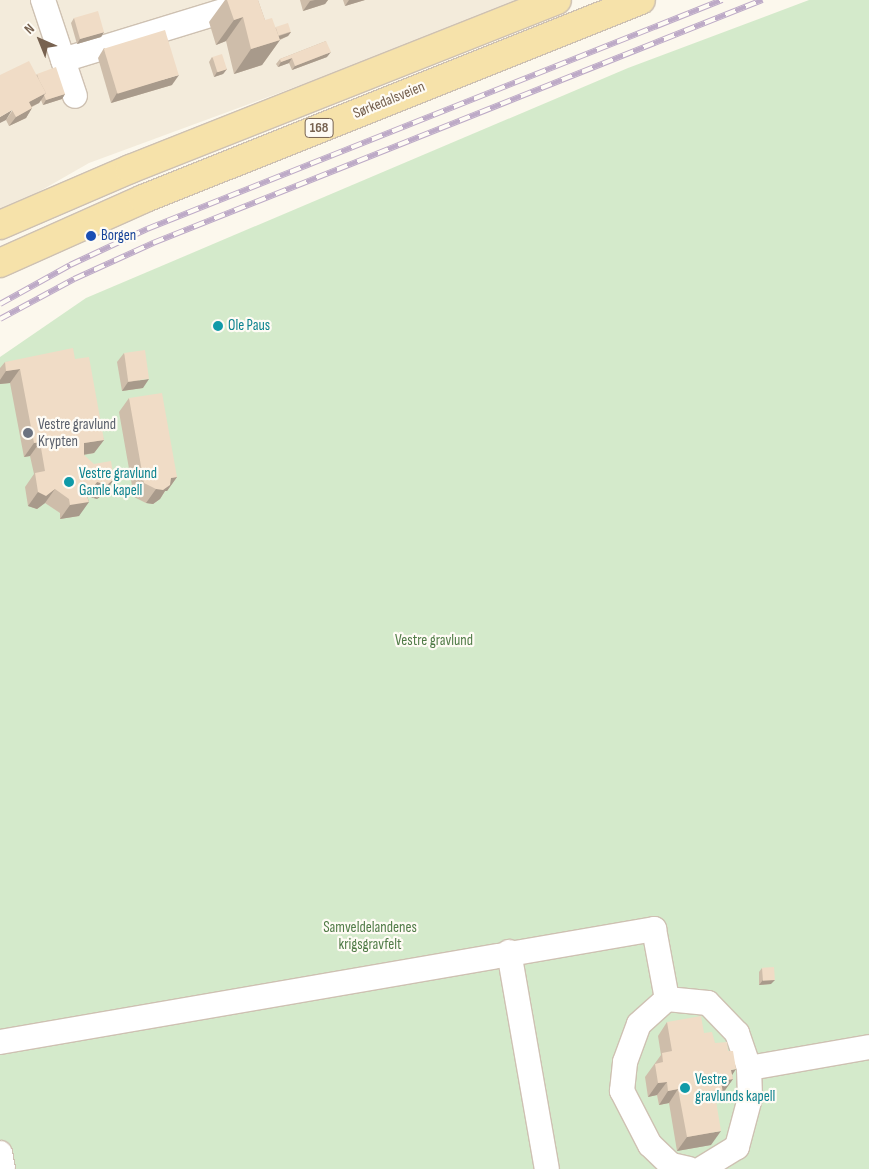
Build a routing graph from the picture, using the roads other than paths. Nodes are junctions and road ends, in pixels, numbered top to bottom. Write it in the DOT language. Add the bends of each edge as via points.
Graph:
graph roads {
  1 [pos="43,0"];
  2 [pos="557,0"];
  3 [pos="642,0"];
  4 [pos="252,26"];
  5 [pos="63,60"];
  6 [pos="75,96"];
  7 [pos="0,226"];
  8 [pos="0,262"];
  9 [pos="509,952"];
  10 [pos="667,999"];
  11 [pos="0,1042"];
  12 [pos="869,1047"];
  13 [pos="749,1068"];
  14 [pos="0,1154"];
  15 [pos="3,1169"];
  16 [pos="547,1169"];
  17 [pos="689,1169"];
  18 [pos="701,1169"];
  1 -- 5 [label="street"];
  2 -- 7 [label="main road, Sørkedalsveien / 168" via="122,172"];
  3 -- 8 [label="main road, Sørkedalsveien / 168" via="152,196"];
  4 -- 5 [label="street" via="247,13 236,7"];
  5 -- 6 [label="street"];
  9 -- 10 [label="street" via="654,929"];
  9 -- 11 [label="street" via="332,987"];
  9 -- 16 [label="street"];
  10 -- 13 [label="street" via="708,1003 737,1033"];
  10 -- 17 [label="street" via="639,1024 625,1062 622,1091 650,1145 670,1165"];
  12 -- 13 [label="street"];
  13 -- 18 [label="street" via="750,1098 737,1147"];
  14 -- 15 [label="street"];
}
